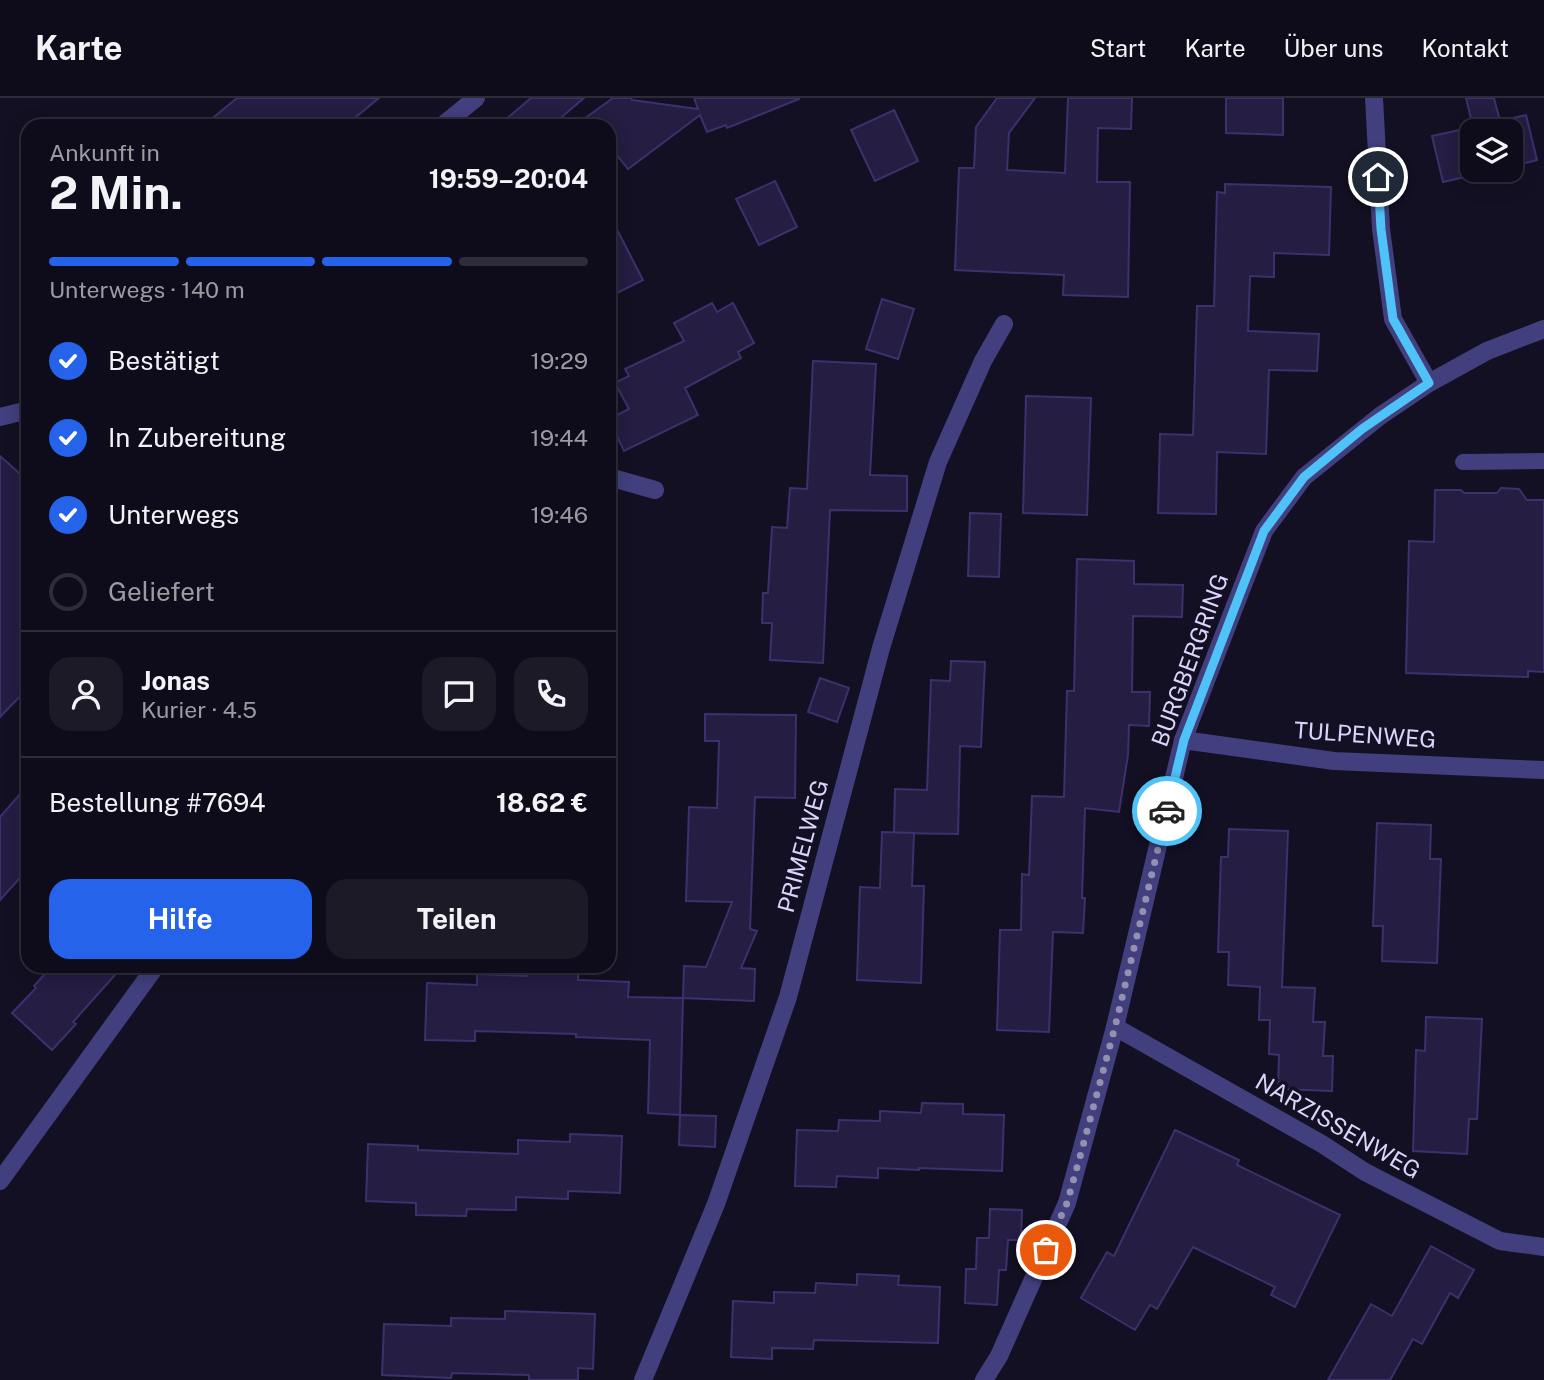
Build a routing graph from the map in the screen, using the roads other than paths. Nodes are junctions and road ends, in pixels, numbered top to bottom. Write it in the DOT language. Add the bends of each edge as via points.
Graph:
graph roads {
  1 [pos="476,98"];
  2 [pos="1374,98"];
  3 [pos="450,119"];
  4 [pos="1004,324"];
  5 [pos="1544,329"];
  6 [pos="1429,383"];
  7 [pos="21,412"];
  8 [pos="0,417"];
  9 [pos="1544,461"];
  10 [pos="1463,462"];
  11 [pos="616,479"];
  12 [pos="655,491"];
  13 [pos="1184,740"];
  14 [pos="1544,770"];
  15 [pos="151,973"];
  16 [pos="1115,1027"];
  17 [pos="0,1181"];
  18 [pos="1544,1247"];
  19 [pos="643,1380"];
  20 [pos="984,1380"];
  1 -- 3 [label="street"];
  2 -- 6 [label="street" via="1381,229 1393,319"];
  4 -- 19 [label="street, PRIMELWEG" via="938,461 881,648 789,997 716,1204"];
  5 -- 6 [label="street, BURGBERGRING" via="1487,351"];
  6 -- 13 [label="street, BURGBERGRING" via="1362,429 1304,477 1264,531"];
  7 -- 8 [label="street"];
  9 -- 10 [label="lane"];
  11 -- 12 [label="street"];
  13 -- 14 [label="street, TULPENWEG" via="1334,761"];
  13 -- 16 [label="street, BURGBERGRING"];
  15 -- 17 [label="street"];
  16 -- 18 [label="street, NARZISSENWEG" via="1365,1172 1475,1229 1500,1241"];
  16 -- 20 [label="street, BURGBERGRING" via="1067,1203"];
}
